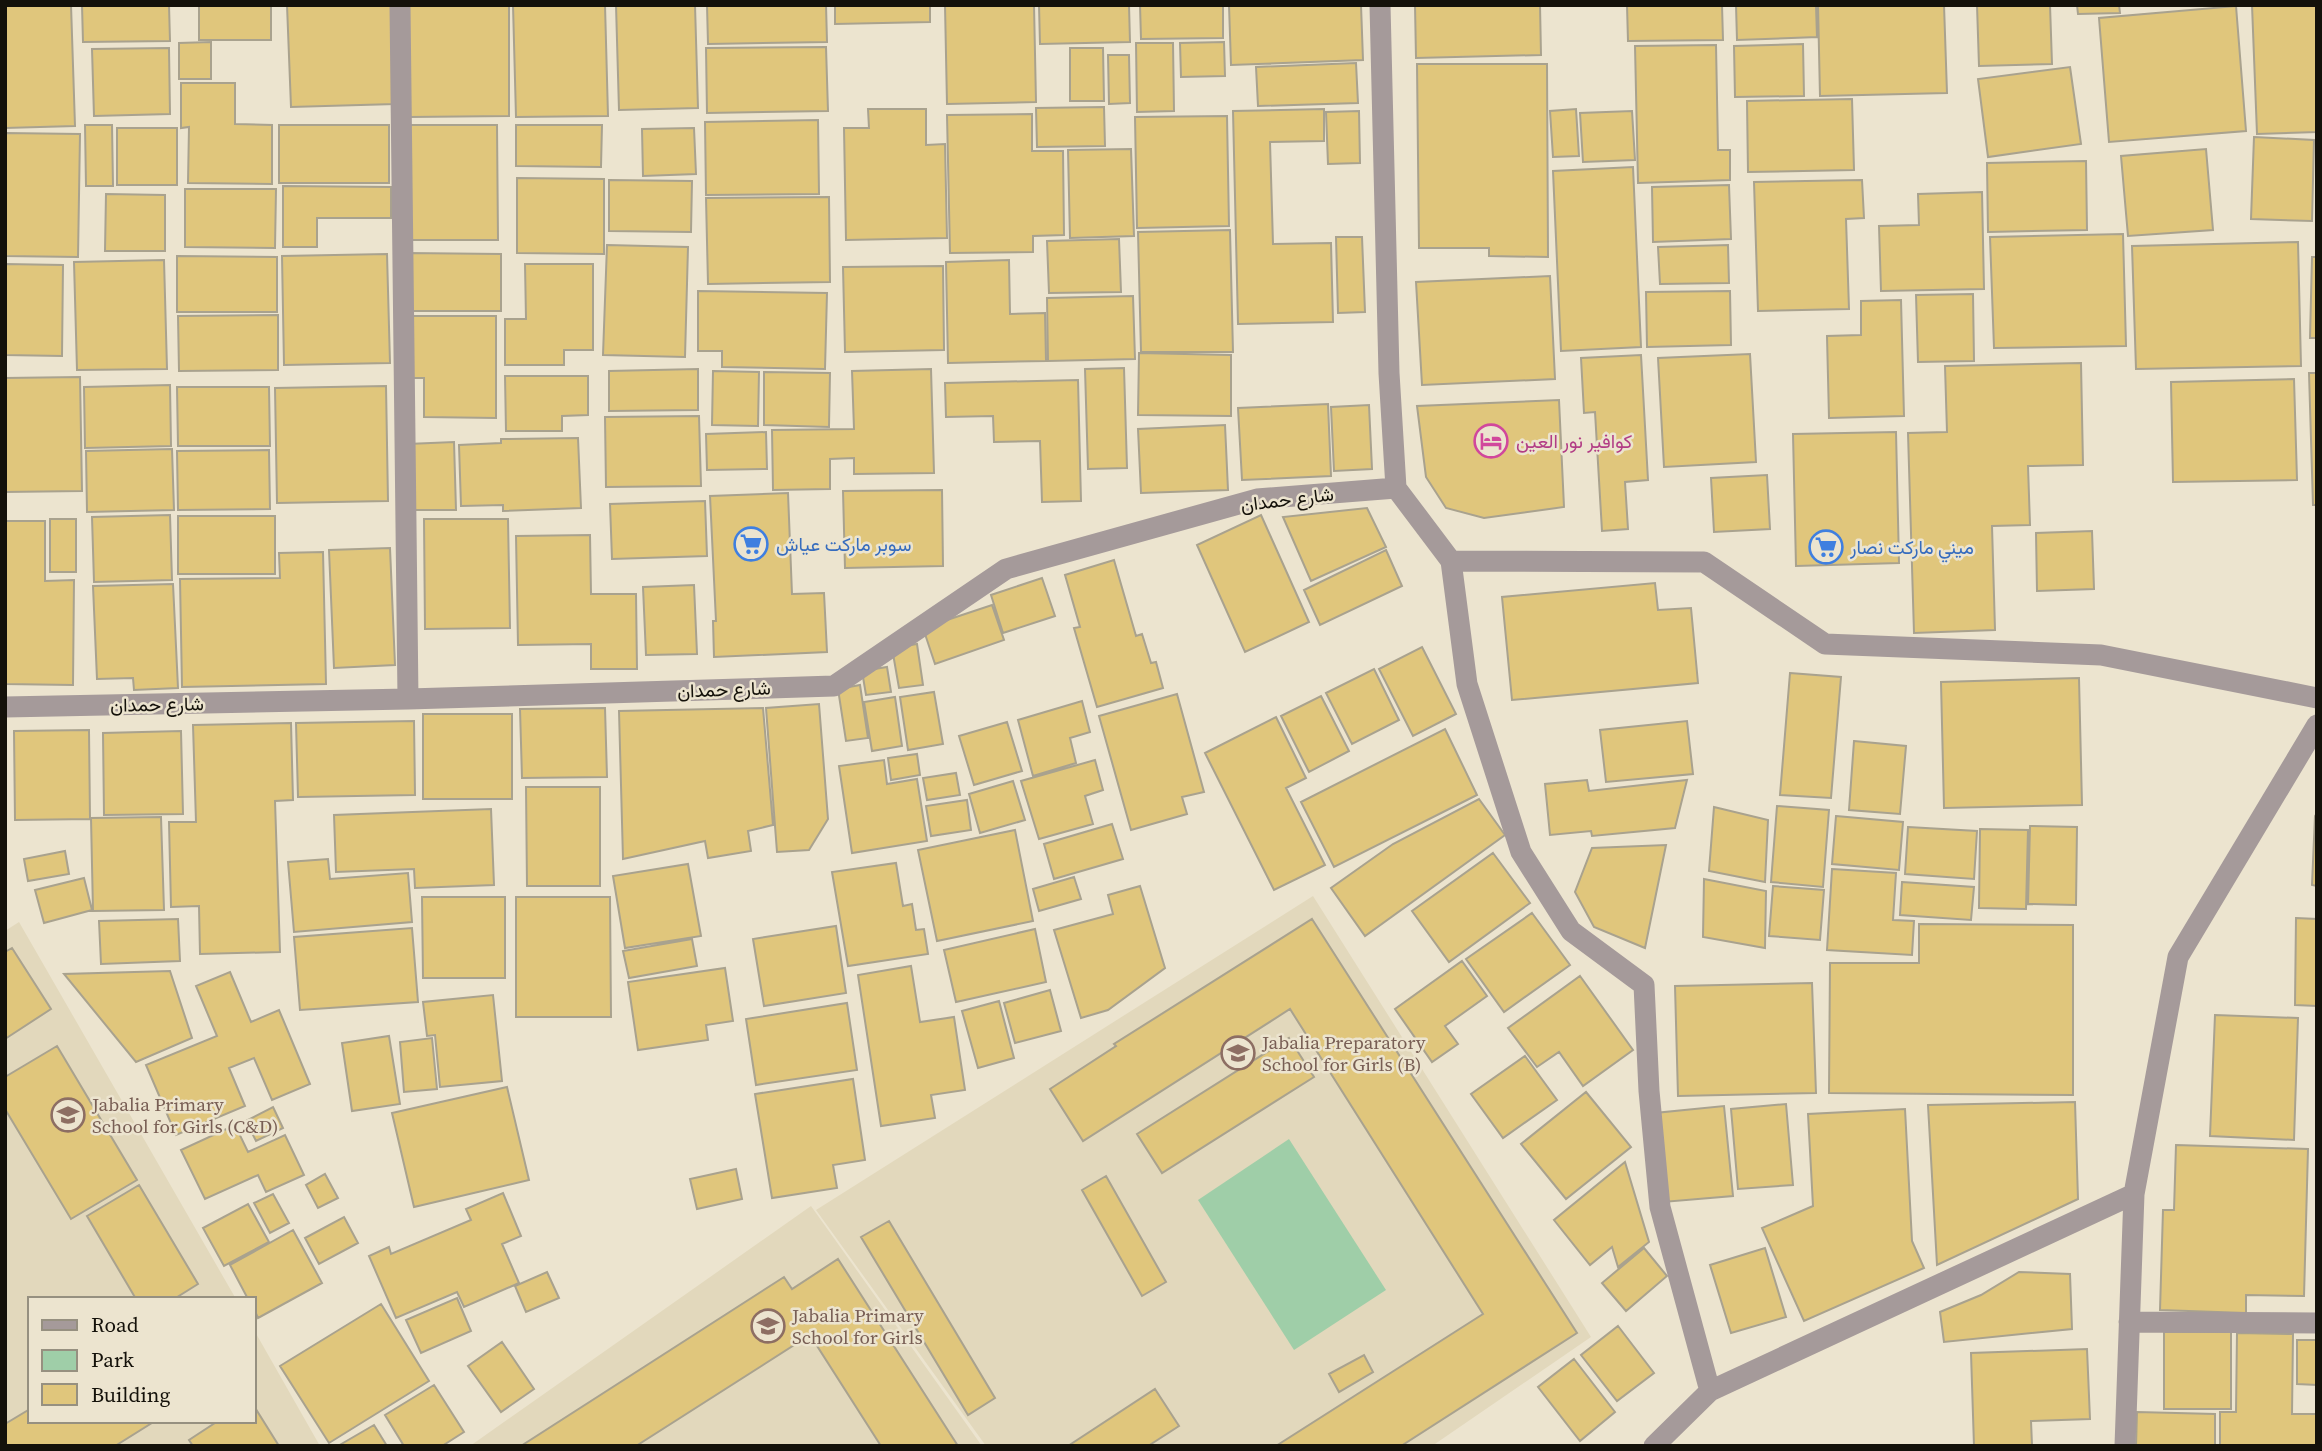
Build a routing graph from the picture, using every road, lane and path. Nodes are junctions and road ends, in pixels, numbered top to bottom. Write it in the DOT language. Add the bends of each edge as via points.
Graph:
graph roads {
  1 [pos="400,5"];
  2 [pos="1380,5"];
  3 [pos="1396,488"];
  4 [pos="1451,561"];
  5 [pos="408,698"];
  6 [pos="2317,698"];
  7 [pos="5,706"];
  8 [pos="2317,725"];
  9 [pos="2134,1194"];
  10 [pos="2129,1322"];
  11 [pos="2317,1323"];
  12 [pos="1710,1391"];
  13 [pos="1654,1446"];
  14 [pos="2125,1446"];
  1 -- 5 [label="street"];
  2 -- 3 [label="street" via="1388,359"];
  3 -- 4 [label="street"];
  3 -- 5 [label="street, شارع حمدان" via="1257,499 1006,569 834,686"];
  4 -- 6 [label="street" via="1704,562 1825,644 2101,655"];
  4 -- 12 [label="street" via="1467,684 1521,852 1571,931 1644,985 1660,1207"];
  5 -- 7 [label="street, شارع حمدان"];
  8 -- 9 [label="street" via="2179,957"];
  9 -- 10 [label="street"];
  9 -- 12 [label="street"];
  10 -- 11 [label="street"];
  10 -- 14 [label="street"];
  12 -- 13 [label="street"];
}
